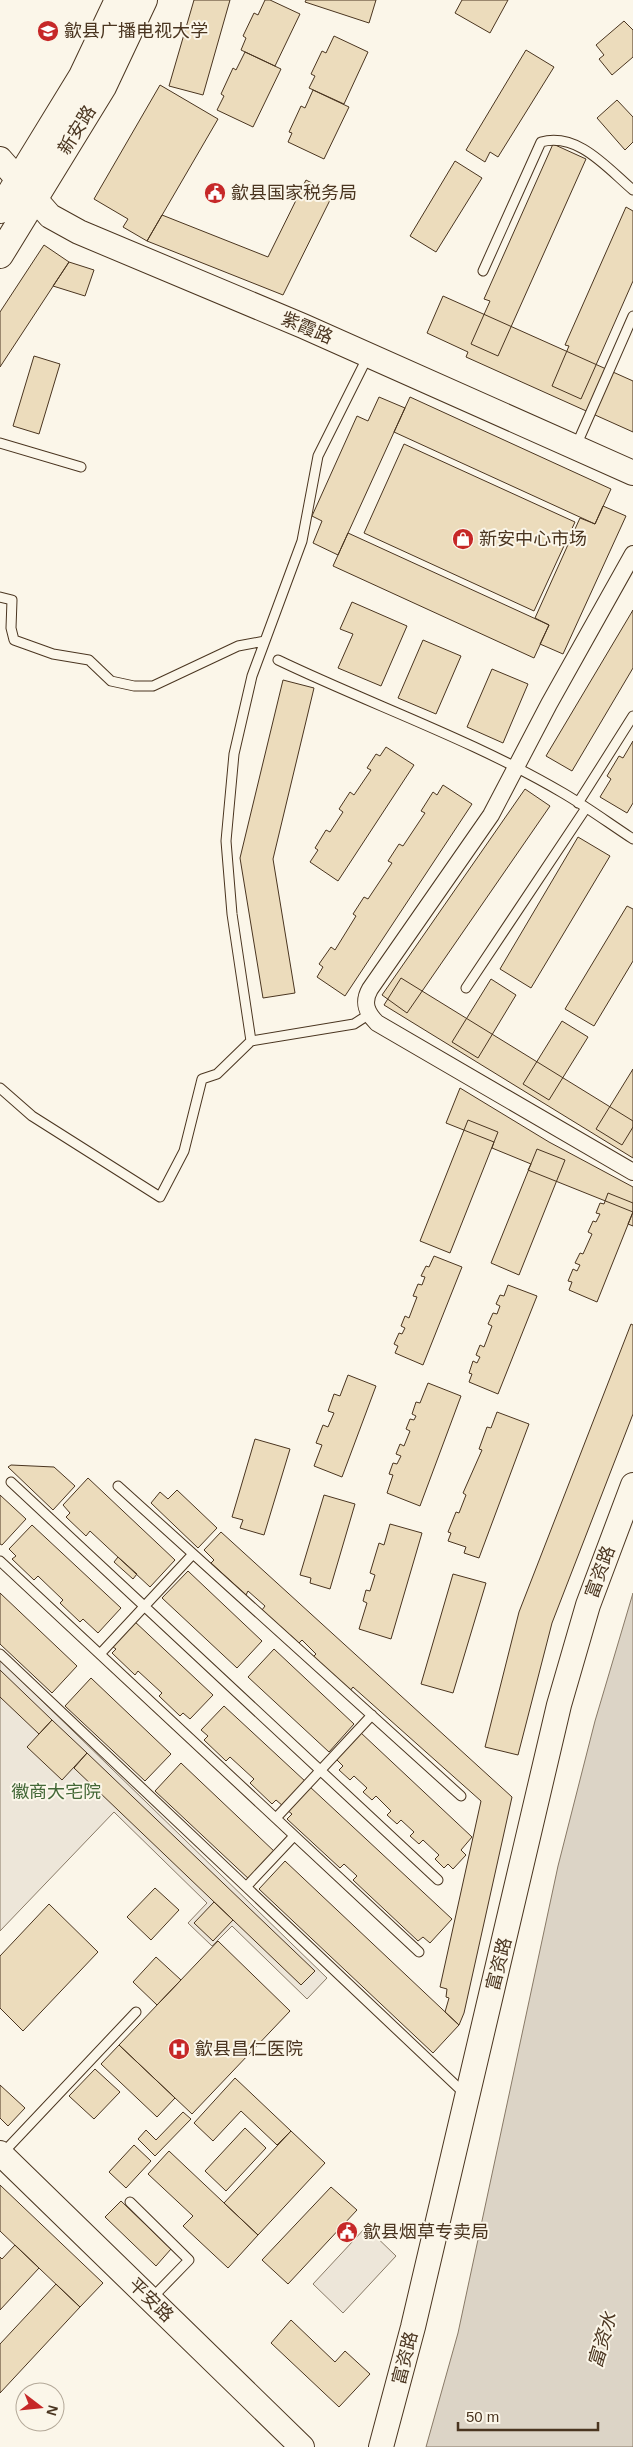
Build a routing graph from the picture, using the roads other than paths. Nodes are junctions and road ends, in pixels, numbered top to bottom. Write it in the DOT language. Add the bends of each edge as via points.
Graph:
graph roads {
  1 [pos="118,0"];
  2 [pos="144,0"];
  3 [pos="0,159"];
  4 [pos="27,189"];
  5 [pos="633,190"];
  6 [pos="0,210"];
  7 [pos="0,255"];
  8 [pos="483,271"];
  9 [pos="633,316"];
  10 [pos="368,356"];
  11 [pos="0,443"];
  12 [pos="575,447"];
  13 [pos="81,467"];
  14 [pos="633,473"];
  15 [pos="633,554"];
  16 [pos="0,597"];
  17 [pos="265,641"];
  18 [pos="278,660"];
  19 [pos="633,716"];
  20 [pos="515,769"];
  21 [pos="582,805"];
  22 [pos="633,839"];
  23 [pos="466,988"];
  24 [pos="368,1015"];
  25 [pos="251,1042"];
  26 [pos="0,1088"];
  27 [pos="633,1172"];
  28 [pos="11,1482"];
  29 [pos="633,1485"];
  30 [pos="118,1486"];
  31 [pos="193,1554"];
  32 [pos="0,1561"];
  33 [pos="144,1606"];
  34 [pos="0,1654"];
  35 [pos="100,1654"];
  36 [pos="372,1715"];
  37 [pos="321,1770"];
  38 [pos="461,1796"];
  39 [pos="276,1818"];
  40 [pos="294,1836"];
  41 [pos="438,1880"];
  42 [pos="247,1886"];
  43 [pos="419,1952"];
  44 [pos="136,2012"];
  45 [pos="467,2096"];
  46 [pos="1,2154"];
  47 [pos="130,2202"];
  48 [pos="151,2300"];
  49 [pos="302,2447"];
  50 [pos="381,2447"];
  1 -- 4 [label="main road, 新安路"];
  2 -- 4 [label="main road, 新安路" via="103,88"];
  3 -- 4 [label="street, 紫霞路"];
  4 -- 6 [label="main road, 新安路"];
  4 -- 7 [label="main road, 新安路"];
  4 -- 10 [label="street, 紫霞路" via="50,216 79,232"];
  5 -- 8 [label="lane" via="578,145 561,139 541,142"];
  9 -- 12 [label="lane"];
  10 -- 12 [label="street, 紫霞路"];
  10 -- 17 [label="lane" via="318,456 302,541"];
  11 -- 13 [label="lane"];
  12 -- 14 [label="street, 紫霞路"];
  15 -- 20 [label="street"];
  16 -- 17 [label="lane" via="12,600 14,640 53,654 89,660 111,681 134,686 152,686 238,646"];
  17 -- 25 [label="lane" via="252,676 234,754 226,841 232,914"];
  18 -- 20 [label="lane" via="458,740"];
  19 -- 21 [label="lane"];
  20 -- 21 [label="lane"];
  20 -- 24 [label="street" via="491,815 370,989 366,996"];
  21 -- 22 [label="lane"];
  21 -- 23 [label="lane"];
  24 -- 25 [label="lane" via="354,1024"];
  24 -- 27 [label="street"];
  25 -- 26 [label="lane" via="217,1074 202,1079 184,1151 160,1197 32,1116"];
  28 -- 33 [label="lane"];
  29 -- 45 [label="street, 富资路" via="588,1605 561,1697"];
  30 -- 31 [label="lane"];
  31 -- 33 [label="lane"];
  31 -- 36 [label="lane"];
  32 -- 35 [label="lane"];
  33 -- 35 [label="lane"];
  33 -- 37 [label="lane"];
  34 -- 42 [label="lane"];
  35 -- 39 [label="lane"];
  36 -- 37 [label="lane"];
  36 -- 38 [label="lane"];
  37 -- 39 [label="lane"];
  37 -- 41 [label="lane"];
  39 -- 40 [label="lane"];
  40 -- 42 [label="lane"];
  40 -- 43 [label="lane"];
  42 -- 45 [label="lane"];
  44 -- 46 [label="lane"];
  45 -- 50 [label="street, 富资路" via="413,2327"];
  46 -- 48 [label="street, 平安路"];
  47 -- 48 [label="lane" via="189,2260"];
  48 -- 49 [label="street, 平安路"];
}
